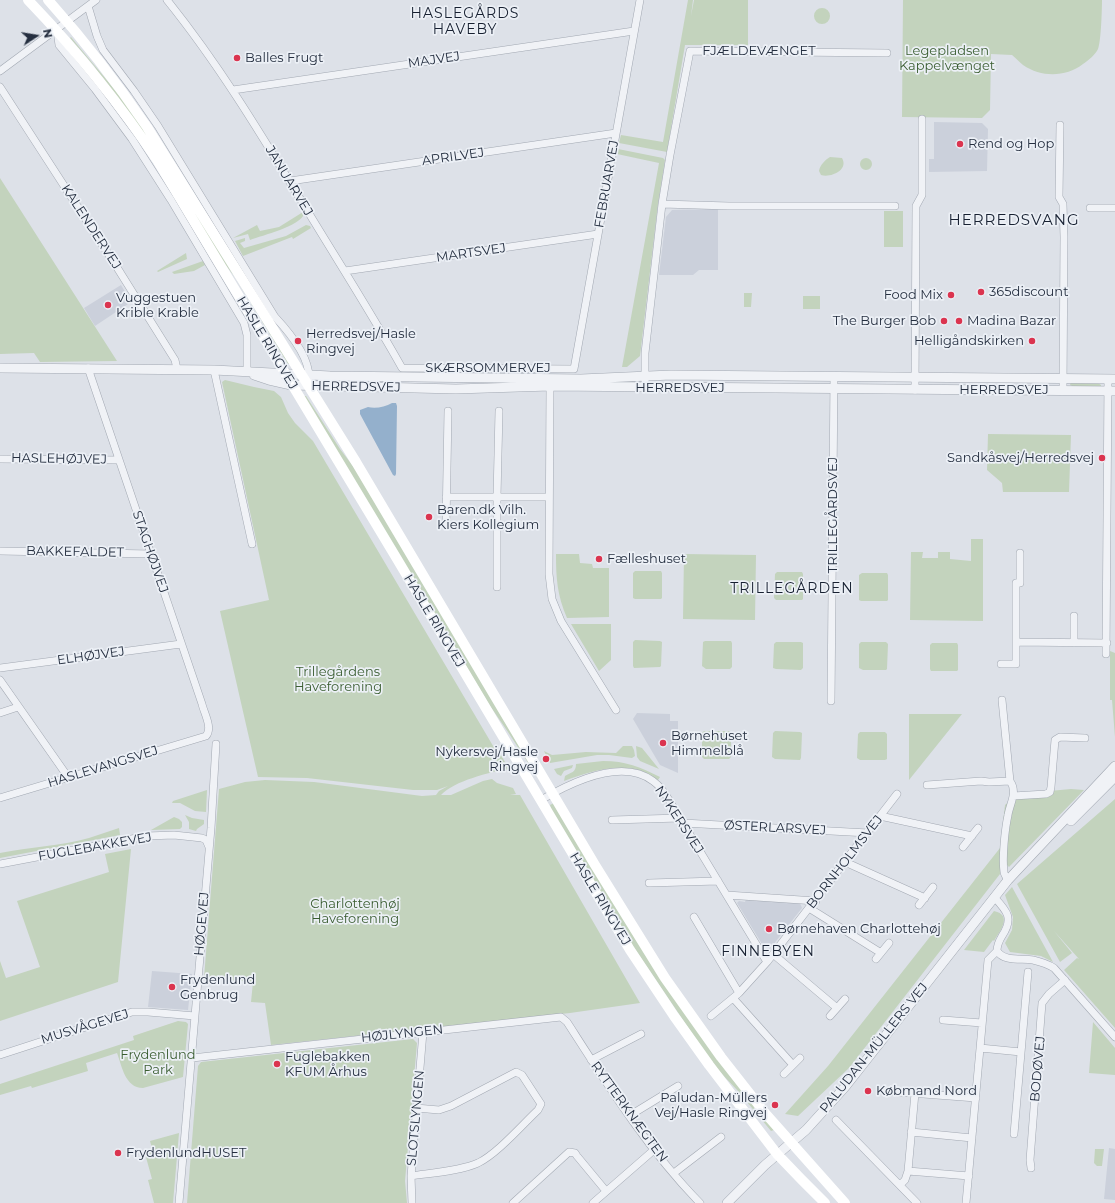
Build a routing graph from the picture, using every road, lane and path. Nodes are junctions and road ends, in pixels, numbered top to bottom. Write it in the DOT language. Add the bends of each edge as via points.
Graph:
graph roads {
  1 [pos="28,0"];
  2 [pos="48,0"];
  3 [pos="96,0"];
  4 [pos="167,0"];
  5 [pos="170,0"];
  6 [pos="640,0"];
  7 [pos="88,6"];
  8 [pos="67,21"];
  9 [pos="56,29"];
  10 [pos="634,31"];
  11 [pos="887,53"];
  12 [pos="0,71"];
  13 [pos="0,87"];
  14 [pos="233,90"];
  15 [pos="922,119"];
  16 [pos="1060,125"];
  17 [pos="616,133"];
  18 [pos="290,181"];
  19 [pos="662,204"];
  20 [pos="895,206"];
  21 [pos="1090,208"];
  22 [pos="1115,208"];
  23 [pos="598,234"];
  24 [pos="345,271"];
  25 [pos="0,368"];
  26 [pos="88,368"];
  27 [pos="402,368"];
  28 [pos="177,369"];
  29 [pos="574,369"];
  30 [pos="214,370"];
  31 [pos="247,372"];
  32 [pos="284,373"];
  33 [pos="305,374"];
  34 [pos="645,375"];
  35 [pos="834,376"];
  36 [pos="915,377"];
  37 [pos="1063,378"];
  38 [pos="1112,379"];
  39 [pos="291,385"];
  40 [pos="308,385"];
  41 [pos="550,386"];
  42 [pos="645,387"];
  43 [pos="834,389"];
  44 [pos="915,390"];
  45 [pos="1063,391"];
  46 [pos="1112,391"];
  47 [pos="499,410"];
  48 [pos="448,411"];
  49 [pos="0,459"];
  50 [pos="119,460"];
  51 [pos="446,497"];
  52 [pos="496,497"];
  53 [pos="549,497"];
  54 [pos="446,526"];
  55 [pos="252,544"];
  56 [pos="0,551"];
  57 [pos="151,554"];
  58 [pos="1020,554"];
  59 [pos="1107,554"];
  60 [pos="1115,554"];
  61 [pos="497,587"];
  62 [pos="1074,616"];
  63 [pos="1016,642"];
  64 [pos="1074,643"];
  65 [pos="1107,643"];
  66 [pos="181,644"];
  67 [pos="1106,654"];
  68 [pos="1000,664"];
  69 [pos="0,668"];
  70 [pos="0,680"];
  71 [pos="1002,700"];
  72 [pos="831,701"];
  73 [pos="18,707"];
  74 [pos="616,710"];
  75 [pos="0,713"];
  76 [pos="206,736"];
  77 [pos="1085,738"];
  78 [pos="216,744"];
  79 [pos="1115,766"];
  80 [pos="68,777"];
  81 [pos="1115,777"];
  82 [pos="1010,782"];
  83 [pos="927,785"];
  84 [pos="553,793"];
  85 [pos="897,794"];
  86 [pos="1013,796"];
  87 [pos="0,798"];
  88 [pos="541,800"];
  89 [pos="880,816"];
  90 [pos="612,820"];
  91 [pos="681,820"];
  92 [pos="978,828"];
  93 [pos="868,833"];
  94 [pos="972,836"];
  95 [pos="209,847"];
  96 [pos="963,847"];
  97 [pos="1037,849"];
  98 [pos="845,862"];
  99 [pos="0,864"];
  100 [pos="1008,880"];
  101 [pos="718,881"];
  102 [pos="649,883"];
  103 [pos="933,887"];
  104 [pos="727,895"];
  105 [pos="925,898"];
  106 [pos="994,898"];
  107 [pos="816,901"];
  108 [pos="919,905"];
  109 [pos="809,908"];
  110 [pos="694,917"];
  111 [pos="889,943"];
  112 [pos="997,951"];
  113 [pos="881,953"];
  114 [pos="773,954"];
  115 [pos="876,959"];
  116 [pos="767,962"];
  117 [pos="1028,972"];
  118 [pos="1065,980"];
  119 [pos="736,995"];
  120 [pos="845,999"];
  121 [pos="838,1008"];
  122 [pos="195,1016"];
  123 [pos="711,1016"];
  124 [pos="830,1016"];
  125 [pos="564,1018"];
  126 [pos="943,1020"];
  127 [pos="982,1022"];
  128 [pos="423,1032"];
  129 [pos="641,1034"];
  130 [pos="1115,1037"];
  131 [pos="980,1048"];
  132 [pos="1021,1052"];
  133 [pos="0,1055"];
  134 [pos="192,1058"];
  135 [pos="800,1058"];
  136 [pos="591,1060"];
  137 [pos="793,1065"];
  138 [pos="784,1074"];
  139 [pos="678,1086"];
  140 [pos="884,1091"];
  141 [pos="915,1093"];
  142 [pos="976,1098"];
  143 [pos="416,1108"];
  144 [pos="629,1116"];
  145 [pos="836,1120"];
  146 [pos="911,1132"];
  147 [pos="1014,1134"];
  148 [pos="721,1137"];
  149 [pos="972,1138"];
  150 [pos="791,1143"];
  151 [pos="654,1149"];
  152 [pos="777,1154"];
  153 [pos="1031,1168"];
  154 [pos="908,1171"];
  155 [pos="674,1173"];
  156 [pos="411,1176"];
  157 [pos="968,1176"];
  158 [pos="900,1185"];
  159 [pos="606,1191"];
  160 [pos="179,1203"];
  161 [pos="412,1203"];
  162 [pos="513,1203"];
  163 [pos="593,1203"];
  164 [pos="700,1203"];
  165 [pos="727,1203"];
  166 [pos="825,1203"];
  167 [pos="845,1203"];
  168 [pos="917,1203"];
  169 [pos="966,1203"];
  1 -- 9 [label="main road, HASLE RINGVEJ"];
  2 -- 8 [label="main road, HASLE RINGVEJ"];
  3 -- 7 [label="street"];
  4 -- 5 [label="street"];
  4 -- 14 [label="street, JANUARVEJ"];
  6 -- 10 [label="street, FEBRUARVEJ"];
  7 -- 8 [label="street"];
  7 -- 33 [label="street, HASLE RINGVEJ" via="103,50 158,126 275,317 287,330 305,358 309,370"];
  8 -- 9 [label="street"];
  8 -- 33 [label="main road, HASLE RINGVEJ" via="116,83 147,128"];
  9 -- 12 [label="street"];
  9 -- 31 [label="street, HASLE RINGVEJ" via="59,45 132,139 244,323 247,335"];
  9 -- 32 [label="main road, HASLE RINGVEJ" via="121,107 153,154"];
  10 -- 14 [label="street, MAJVEJ"];
  10 -- 17 [label="street, FEBRUARVEJ"];
  11 -- 19 [label="street, FJÆLDEVÆNGET" via="690,51"];
  13 -- 28 [label="street, KALENDERVEJ" via="118,269 175,360"];
  14 -- 18 [label="street, JANUARVEJ"];
  15 -- 36 [label="street" via="922,194 916,206"];
  16 -- 37 [label="street" via="1060,197 1063,204 1064,237"];
  17 -- 18 [label="street, APRILVEJ"];
  17 -- 23 [label="street, FEBRUARVEJ"];
  18 -- 24 [label="street, JANUARVEJ"];
  19 -- 20 [label="street"];
  19 -- 34 [label="street, FJÆLDEVÆNGET" via="645,352"];
  21 -- 22 [label="street"];
  23 -- 24 [label="street, MARTSVEJ"];
  23 -- 29 [label="street, FEBRUARVEJ"];
  24 -- 27 [label="street, JANUARVEJ"];
  25 -- 26 [label="street, HERREDSVEJ"];
  26 -- 28 [label="street, HERREDSVEJ"];
  26 -- 50 [label="street, STAGHØJVEJ"];
  27 -- 29 [label="street, SKÆRSOMMERVEJ"];
  28 -- 30 [label="street, HERREDSVEJ"];
  30 -- 31 [label="street, HERREDSVEJ"];
  30 -- 55 [label="street"];
  31 -- 32 [label="street, HERREDSVEJ"];
  31 -- 39 [label="street, HERREDSVEJ"];
  32 -- 33 [label="street, HERREDSVEJ"];
  32 -- 39 [label="main road, HASLE RINGVEJ"];
  33 -- 34 [label="street, HERREDSVEJ" via="574,379"];
  33 -- 40 [label="main road, HASLE RINGVEJ"];
  34 -- 35 [label="street, HERREDSVEJ"];
  34 -- 42 [label="street, FJÆLDEVÆNGET"];
  35 -- 36 [label="street, HERREDSVEJ"];
  35 -- 43 [label="street, TRILLEGÅRDSVEJ"];
  36 -- 37 [label="street, HERREDSVEJ"];
  36 -- 44 [label="street"];
  37 -- 38 [label="street, HERREDSVEJ"];
  37 -- 45 [label="street"];
  38 -- 46 [label="street"];
  39 -- 40 [label="street, HERREDSVEJ"];
  39 -- 88 [label="main road, HASLE RINGVEJ"];
  40 -- 41 [label="street, HERREDSVEJ" via="456,389"];
  40 -- 84 [label="main road, HASLE RINGVEJ"];
  41 -- 42 [label="street, HERREDSVEJ"];
  41 -- 53 [label="street"];
  42 -- 43 [label="street, HERREDSVEJ"];
  43 -- 44 [label="street, HERREDSVEJ"];
  43 -- 72 [label="street, TRILLEGÅRDSVEJ"];
  44 -- 45 [label="street, HERREDSVEJ"];
  45 -- 46 [label="street, HERREDSVEJ"];
  46 -- 59 [label="street"];
  47 -- 52 [label="street"];
  48 -- 51 [label="street"];
  49 -- 50 [label="street, HASLEHØJVEJ"];
  50 -- 57 [label="street, STAGHØJVEJ"];
  51 -- 52 [label="street"];
  51 -- 54 [label="street"];
  52 -- 53 [label="street"];
  52 -- 61 [label="street"];
  53 -- 74 [label="street" via="549,574 552,599 561,621"];
  56 -- 57 [label="street, BAKKEFALDET"];
  57 -- 66 [label="street, STAGHØJVEJ"];
  58 -- 63 [label="street" via="1020,583 1016,583"];
  59 -- 60 [label="street"];
  59 -- 65 [label="street"];
  62 -- 64 [label="street"];
  63 -- 64 [label="street"];
  63 -- 68 [label="street" via="1016,664"];
  64 -- 65 [label="street"];
  65 -- 67 [label="street"];
  66 -- 69 [label="street, ELHØJVEJ"];
  66 -- 76 [label="street, STAGHØJVEJ" via="209,728"];
  70 -- 73 [label="street"];
  71 -- 82 [label="street"];
  73 -- 75 [label="street"];
  73 -- 80 [label="street"];
  76 -- 80 [label="street, HASLEVANGSVEJ"];
  77 -- 86 [label="street" via="1062,737 1054,740 1050,792"];
  78 -- 95 [label="street, HØGEVEJ"];
  79 -- 97 [label="street, PALUDAN-MÜLLERS VEJ"];
  80 -- 87 [label="street, HASLEVANGSVEJ"];
  81 -- 97 [label="street, PALUDAN-MÜLLERS VEJ" via="1073,820"];
  82 -- 83 [label="street" via="981,781"];
  82 -- 86 [label="street" via="1013,785"];
  84 -- 88 [label="street, NYKERSVEJ"];
  84 -- 91 [label="street, NYKERSVEJ" via="600,774 629,772 647,777 657,784"];
  84 -- 150 [label="main road, HASLE RINGVEJ" via="642,942 686,1008 741,1083"];
  85 -- 89 [label="street, BORNHOLMSVEJ"];
  86 -- 100 [label="street" via="1004,850 1004,873"];
  88 -- 152 [label="main road, HASLE RINGVEJ" via="653,986 709,1066"];
  89 -- 93 [label="street, BORNHOLMSVEJ"];
  89 -- 94 [label="street"];
  90 -- 91 [label="street, ØSTERLARSVEJ"];
  91 -- 93 [label="street, ØSTERLARSVEJ"];
  91 -- 101 [label="street, NYKERSVEJ"];
  92 -- 94 [label="street"];
  93 -- 98 [label="street, BORNHOLMSVEJ"];
  94 -- 96 [label="street"];
  95 -- 99 [label="street, FUGLEBAKKEVEJ" via="202,838 154,836"];
  95 -- 122 [label="street, HØGEVEJ"];
  97 -- 100 [label="street, PALUDAN-MÜLLERS VEJ"];
  98 -- 105 [label="street"];
  98 -- 107 [label="street, BORNHOLMSVEJ"];
  100 -- 106 [label="street, PALUDAN-MÜLLERS VEJ"];
  101 -- 102 [label="street"];
  101 -- 104 [label="street, NYKERSVEJ"];
  103 -- 105 [label="street"];
  104 -- 107 [label="street"];
  104 -- 116 [label="street, NYKERSVEJ"];
  105 -- 108 [label="street"];
  106 -- 112 [label="street" via="1006,912 1009,921 997,945"];
  106 -- 150 [label="street, PALUDAN-MÜLLERS VEJ" via="856,1074 806,1130"];
  107 -- 109 [label="street, BORNHOLMSVEJ"];
  109 -- 113 [label="street"];
  109 -- 114 [label="street, BORNHOLMSVEJ"];
  110 -- 119 [label="street"];
  111 -- 113 [label="street"];
  112 -- 118 [label="street" via="1006,958 1045,963"];
  112 -- 127 [label="street" via="988,960"];
  113 -- 115 [label="street"];
  114 -- 116 [label="street, BORNHOLMSVEJ"];
  114 -- 121 [label="street"];
  116 -- 119 [label="street, BORNHOLMSVEJ"];
  117 -- 132 [label="street"];
  118 -- 130 [label="street"];
  118 -- 153 [label="street, BODØVEJ" via="1042,1003"];
  119 -- 123 [label="street, BORNHOLMSVEJ"];
  119 -- 137 [label="street"];
  120 -- 121 [label="street"];
  121 -- 124 [label="street"];
  122 -- 133 [label="street, MUSVÅGEVEJ" via="132,1012"];
  122 -- 134 [label="street, HØGEVEJ"];
  125 -- 128 [label="street, HØJLYNGEN"];
  125 -- 136 [label="street, RYTTERKNÆGTEN"];
  126 -- 127 [label="street"];
  127 -- 131 [label="street"];
  128 -- 134 [label="street, HØJLYNGEN"];
  128 -- 143 [label="street, SLOTSLYNGEN"];
  129 -- 136 [label="street"];
  131 -- 132 [label="street"];
  131 -- 142 [label="street"];
  132 -- 147 [label="street"];
  134 -- 160 [label="street, HØGEVEJ"];
  135 -- 137 [label="street"];
  136 -- 144 [label="street, RYTTERKNÆGTEN"];
  137 -- 138 [label="street"];
  139 -- 144 [label="street"];
  140 -- 141 [label="street"];
  141 -- 142 [label="street"];
  141 -- 146 [label="street"];
  142 -- 149 [label="street"];
  143 -- 156 [label="street, SLOTSLYNGEN"];
  143 -- 156 [label="street" via="439,1110 451,1106 516,1072 522,1075 541,1104 538,1110 496,1150 479,1162 465,1167"];
  144 -- 151 [label="street, RYTTERKNÆGTEN"];
  145 -- 158 [label="street" via="847,1125"];
  146 -- 149 [label="street"];
  146 -- 154 [label="street"];
  148 -- 155 [label="street"];
  149 -- 157 [label="street"];
  150 -- 152 [label="street, PALUDAN-MÜLLERS VEJ"];
  150 -- 167 [label="main road, HASLE RINGVEJ"];
  151 -- 155 [label="street, RYTTERKNÆGTEN"];
  151 -- 159 [label="street"];
  152 -- 165 [label="street, PALUDAN-MÜLLERS VEJ"];
  152 -- 166 [label="main road, HASLE RINGVEJ"];
  154 -- 157 [label="street"];
  154 -- 158 [label="street"];
  155 -- 164 [label="street, RYTTERKNÆGTEN"];
  156 -- 161 [label="street, SLOTSLYNGEN"];
  157 -- 169 [label="street"];
  158 -- 168 [label="street"];
  159 -- 162 [label="street" via="575,1153 569,1152"];
  159 -- 163 [label="street"];
}
